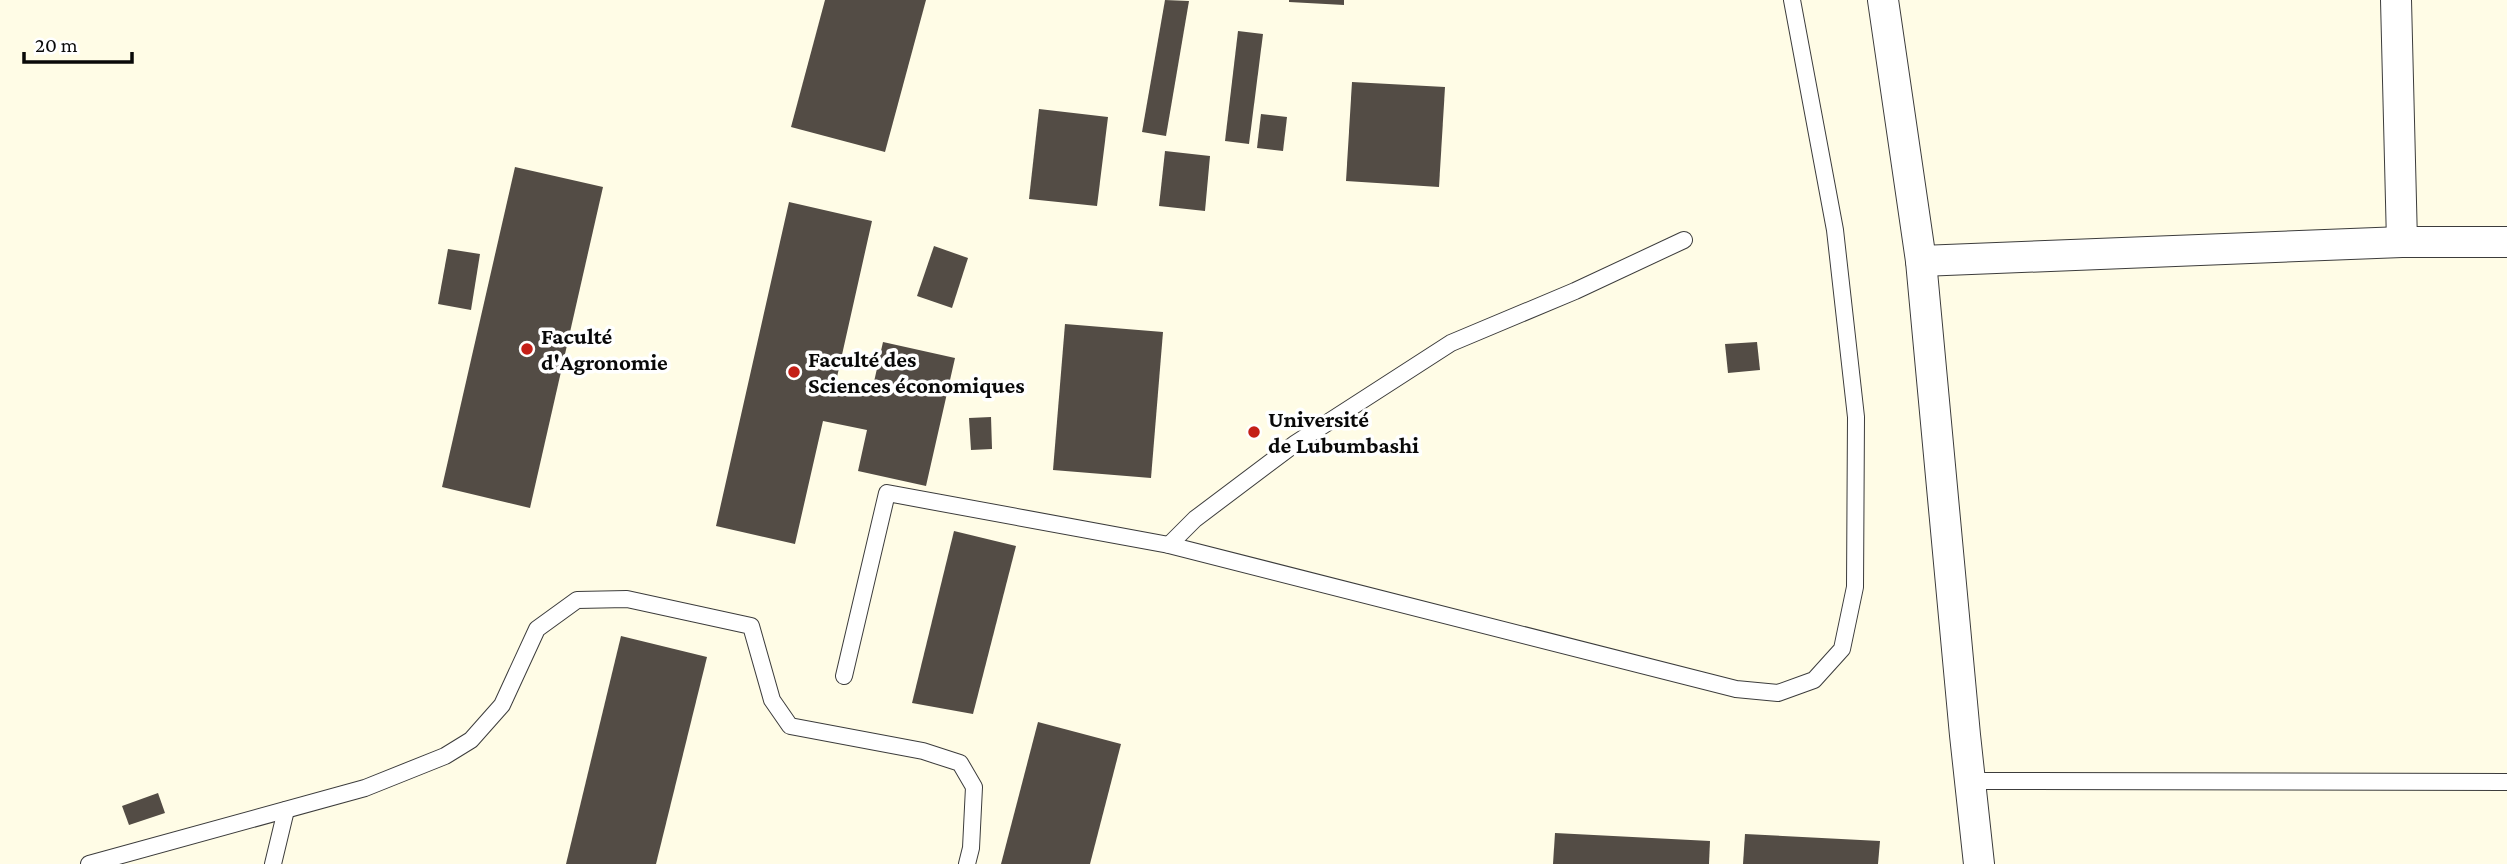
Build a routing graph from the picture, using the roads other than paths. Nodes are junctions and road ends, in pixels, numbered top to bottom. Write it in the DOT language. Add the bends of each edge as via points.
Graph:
graph roads {
  1 [pos="1791,0"];
  2 [pos="1883,0"];
  3 [pos="2396,0"];
  4 [pos="1684,240"];
  5 [pos="2402,242"];
  6 [pos="2507,242"];
  7 [pos="1921,261"];
  8 [pos="1169,545"];
  9 [pos="844,676"];
  10 [pos="1970,781"];
  11 [pos="2507,782"];
  12 [pos="286,810"];
  13 [pos="89,864"];
  14 [pos="273,864"];
  15 [pos="967,864"];
  16 [pos="1979,864"];
  1 -- 8 [label="lane" via="1835,230 1856,417 1855,587 1842,649 1814,680 1778,693 1736,689"];
  2 -- 7 [label="street"];
  3 -- 5 [label="street"];
  4 -- 8 [label="lane" via="1451,343 1296,443 1195,519"];
  5 -- 6 [label="street"];
  5 -- 7 [label="street"];
  7 -- 10 [label="street"];
  8 -- 9 [label="lane" via="887,493"];
  10 -- 11 [label="lane"];
  10 -- 16 [label="street"];
  12 -- 13 [label="lane"];
  12 -- 14 [label="lane"];
  12 -- 15 [label="lane" via="365,788 445,756 471,740 502,705 537,629 577,600 628,600 751,626 772,701 790,726 922,751 960,763 974,787"];
}
